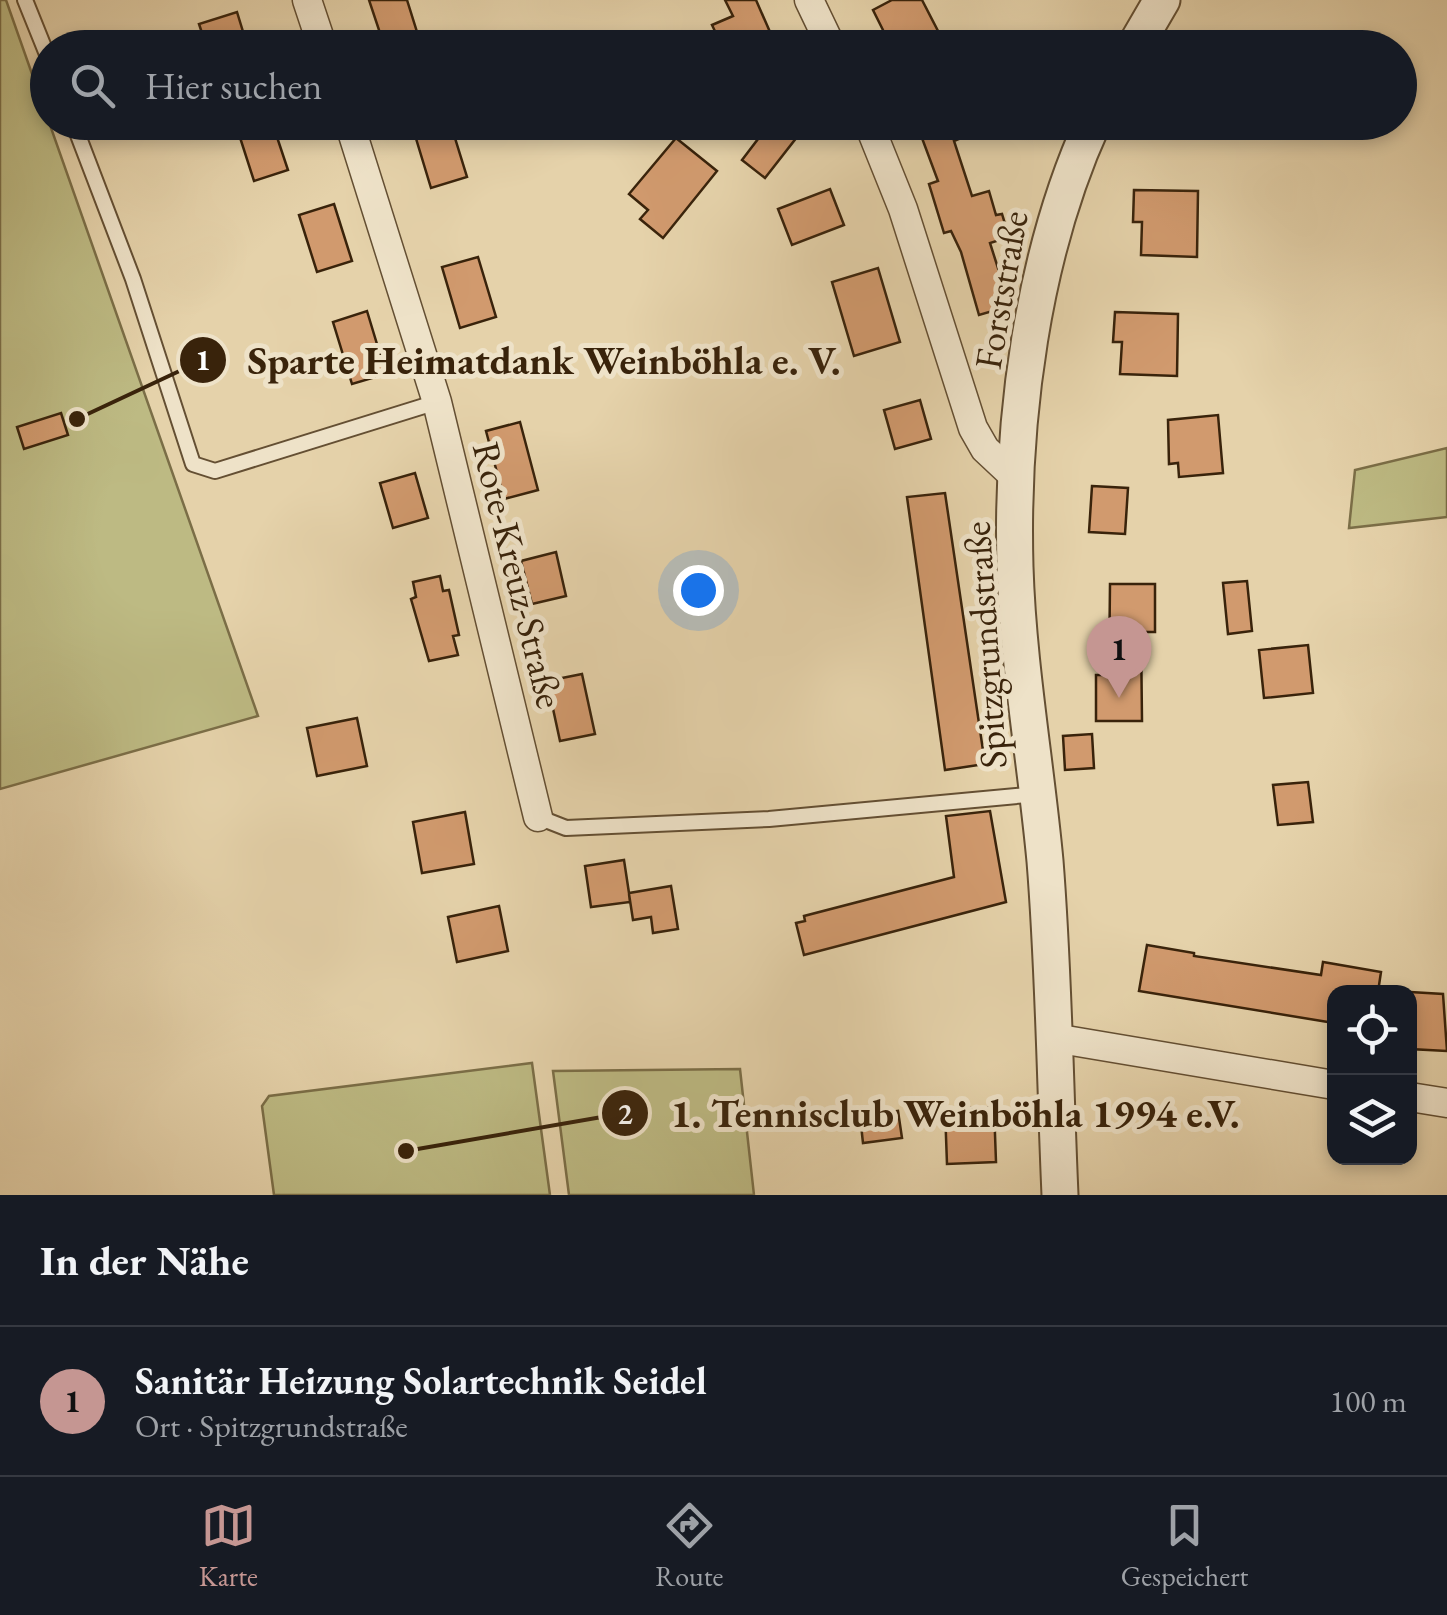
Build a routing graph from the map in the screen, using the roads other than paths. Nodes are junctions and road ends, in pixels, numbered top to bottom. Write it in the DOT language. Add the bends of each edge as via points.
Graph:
graph roads {
  1 [pos="25,0"];
  2 [pos="307,0"];
  3 [pos="809,0"];
  4 [pos="1162,0"];
  5 [pos="37,30"];
  6 [pos="317,30"];
  7 [pos="823,30"];
  8 [pos="1144,30"];
  9 [pos="80,140"];
  10 [pos="355,140"];
  11 [pos="875,140"];
  12 [pos="1085,140"];
  13 [pos="437,402"];
  14 [pos="1018,479"];
  15 [pos="1039,794"];
  16 [pos="538,817"];
  17 [pos="1054,1038"];
  18 [pos="1327,1083"];
  19 [pos="1417,1098"];
  20 [pos="1447,1103"];
  21 [pos="1060,1195"];
  1 -- 5 [label="lane"];
  2 -- 6 [label="street"];
  3 -- 7 [label="street"];
  4 -- 8 [label="street"];
  9 -- 13 [label="lane" via="193,464 216,471"];
  10 -- 13 [label="street, Rote-Kreuz-Straße"];
  11 -- 14 [label="street, Spitzgrundstraße" via="973,428"];
  12 -- 14 [label="street, Forststraße" via="1065,186 1037,289"];
  13 -- 16 [label="street, Rote-Kreuz-Straße"];
  14 -- 15 [label="street, Spitzgrundstraße" via="1015,568"];
  15 -- 16 [label="lane" via="769,819 566,828"];
  15 -- 17 [label="street, Spitzgrundstraße"];
  17 -- 18 [label="street"];
  17 -- 21 [label="street, Spitzgrundstraße"];
  19 -- 20 [label="street"];
}
